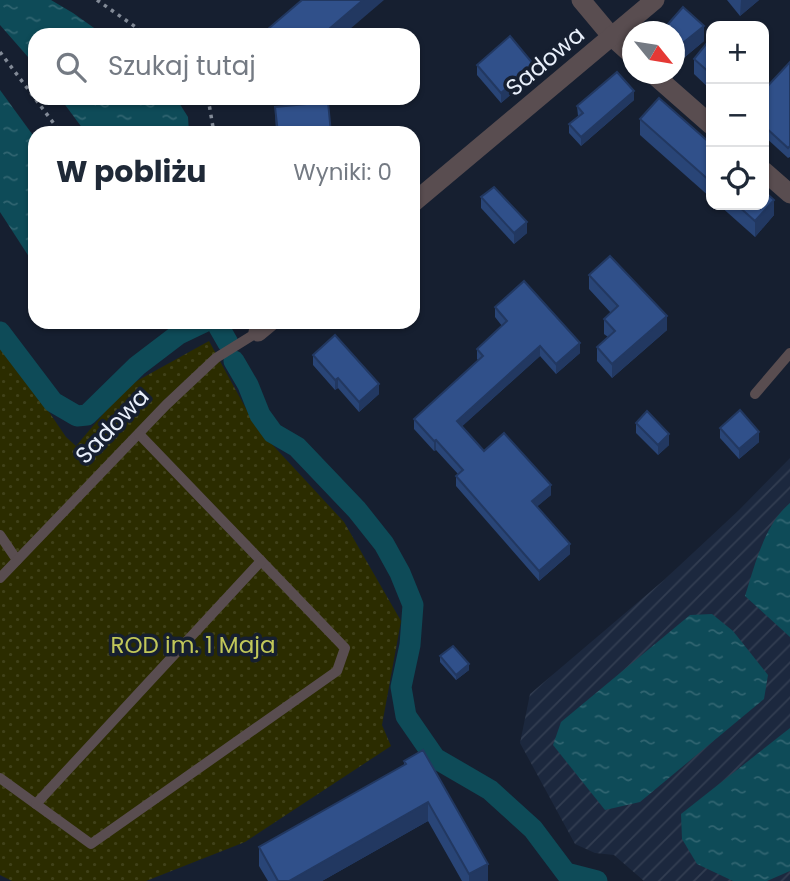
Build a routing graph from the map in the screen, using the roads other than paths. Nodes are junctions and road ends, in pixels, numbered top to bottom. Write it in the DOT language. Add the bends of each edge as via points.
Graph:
graph roads {
  1 [pos="581,0"];
  2 [pos="655,0"];
  3 [pos="612,37"];
  4 [pos="622,46"];
  5 [pos="664,84"];
  6 [pos="706,121"];
  7 [pos="769,175"];
  8 [pos="790,194"];
  9 [pos="420,197"];
  10 [pos="261,329"];
  11 [pos="790,353"];
  12 [pos="755,394"];
  13 [pos="139,434"];
  14 [pos="0,535"];
  15 [pos="17,560"];
  16 [pos="261,561"];
  17 [pos="0,578"];
  18 [pos="0,778"];
  19 [pos="36,804"];
  1 -- 3 [label="street"];
  2 -- 3 [label="street, Sadowa"];
  3 -- 4 [label="street"];
  3 -- 9 [label="street, Sadowa"];
  5 -- 6 [label="street"];
  7 -- 8 [label="street"];
  10 -- 13 [label="lane, Sadowa" via="216,358"];
  11 -- 12 [label="lane"];
  13 -- 15 [label="lane, Sadowa"];
  13 -- 16 [label="lane"];
  14 -- 15 [label="lane"];
  15 -- 17 [label="lane, Sadowa"];
  16 -- 19 [label="lane"];
  16 -- 19 [label="lane" via="345,648 337,671 91,844"];
  18 -- 19 [label="lane"];
}
